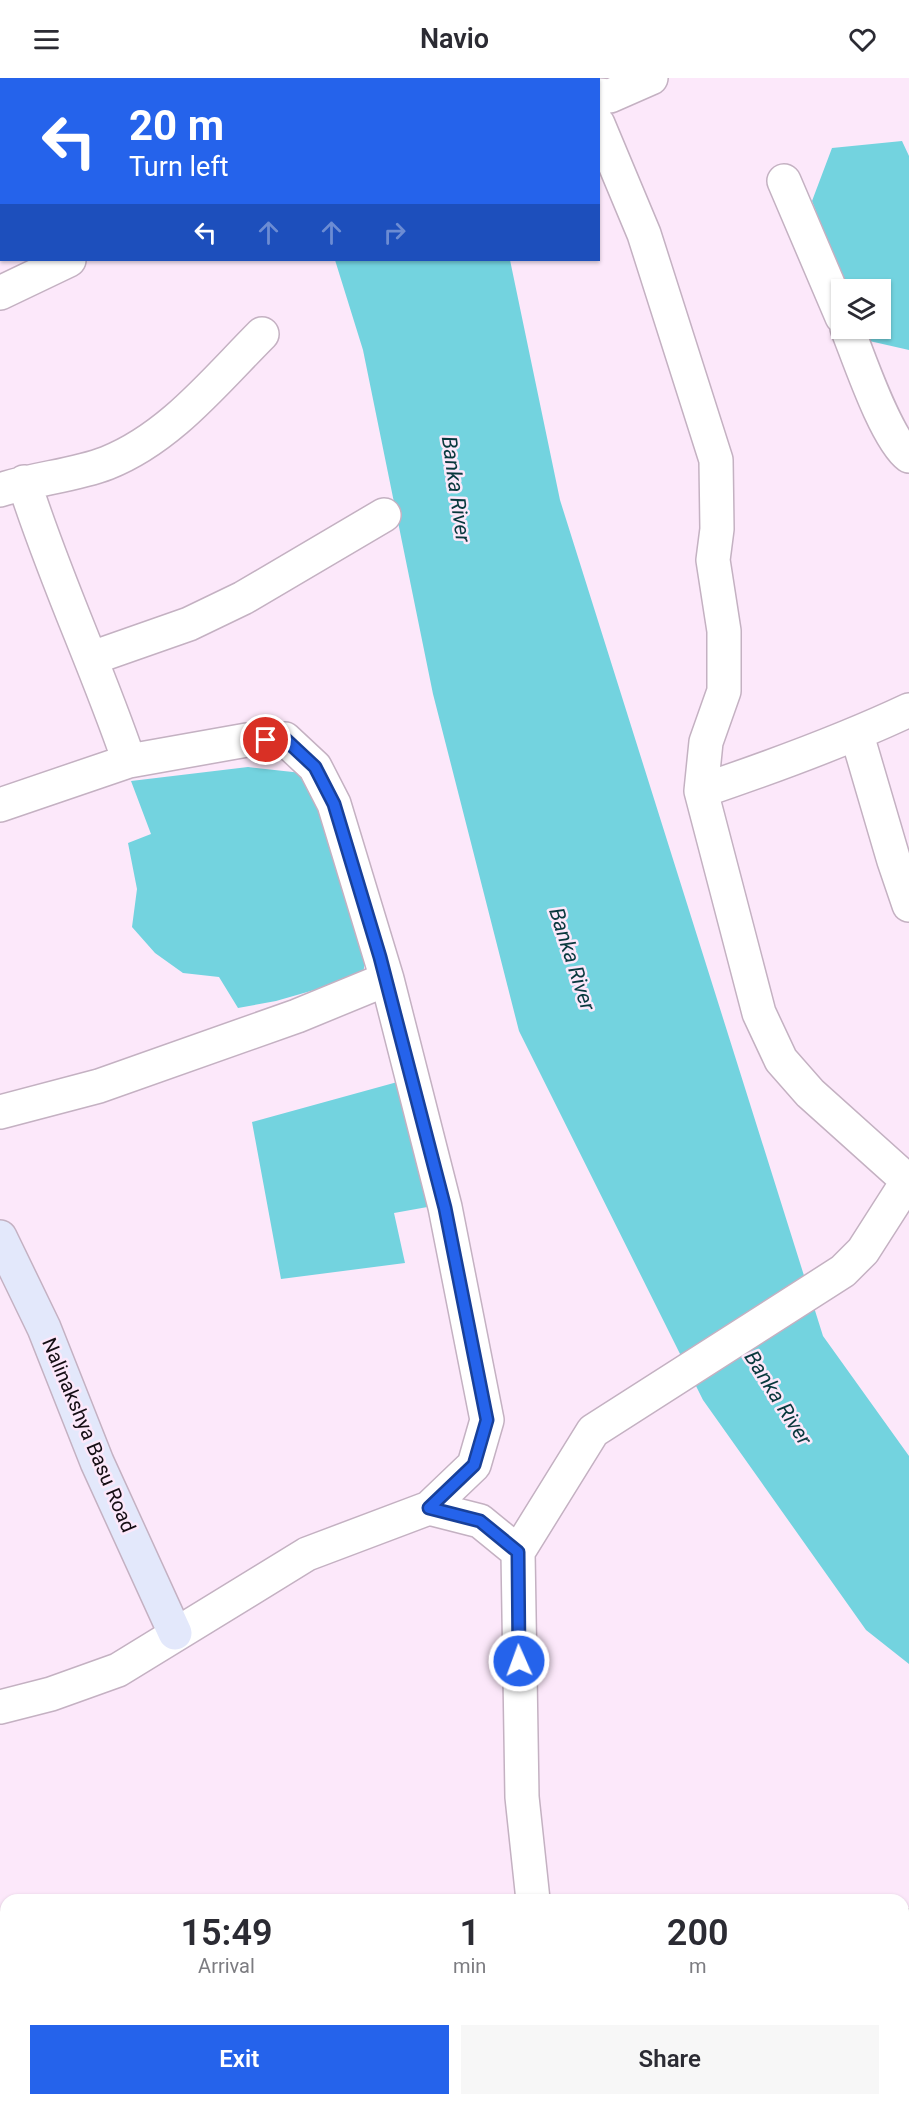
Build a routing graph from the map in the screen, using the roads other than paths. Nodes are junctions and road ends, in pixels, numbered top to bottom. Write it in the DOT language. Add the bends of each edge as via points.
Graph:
graph roads {
  1 [pos="651,78"];
  2 [pos="600,95"];
  3 [pos="600,129"];
  4 [pos="783,181"];
  5 [pos="67,261"];
  6 [pos="831,291"];
  7 [pos="0,293"];
  8 [pos="262,334"];
  9 [pos="852,339"];
  10 [pos="909,456"];
  11 [pos="12,486"];
  12 [pos="384,515"];
  13 [pos="92,658"];
  14 [pos="909,710"];
  15 [pos="857,735"];
  16 [pos="129,761"];
  17 [pos="701,791"];
  18 [pos="0,805"];
  19 [pos="909,905"];
  20 [pos="387,979"];
  21 [pos="0,1112"];
  22 [pos="909,1180"];
  23 [pos="0,1237"];
  24 [pos="429,1508"];
  25 [pos="518,1552"];
  26 [pos="175,1633"];
  27 [pos="0,1707"];
  28 [pos="532,1894"];
  1 -- 2 [label="street" via="610,96"];
  3 -- 17 [label="street" via="644,234 716,460 717,529 713,560 724,631 724,691 706,742"];
  4 -- 6 [label="street"];
  5 -- 7 [label="street"];
  8 -- 11 [label="street" via="177,419 141,447 106,464"];
  9 -- 10 [label="street" via="890,431"];
  11 -- 13 [label="street" via="41,536"];
  12 -- 13 [label="street" via="232,603 189,624"];
  13 -- 16 [label="street"];
  14 -- 15 [label="street"];
  15 -- 17 [label="street"];
  15 -- 19 [label="street"];
  16 -- 18 [label="street"];
  16 -- 20 [label="street" via="247,740 285,739 315,767 334,804"];
  17 -- 22 [label="street" via="759,1013 781,1060 810,1093"];
  20 -- 21 [label="street" via="99,1086"];
  20 -- 24 [label="street" via="445,1208 487,1420 474,1465"];
  22 -- 25 [label="street" via="863,1251 843,1270 593,1431"];
  23 -- 26 [label="street, Nalinakshya Basu Road" via="44,1328 97,1462"];
  24 -- 25 [label="street" via="480,1521"];
  24 -- 26 [label="street" via="307,1554"];
  25 -- 28 [label="street" via="522,1797"];
  26 -- 27 [label="street" via="118,1670"];
}
